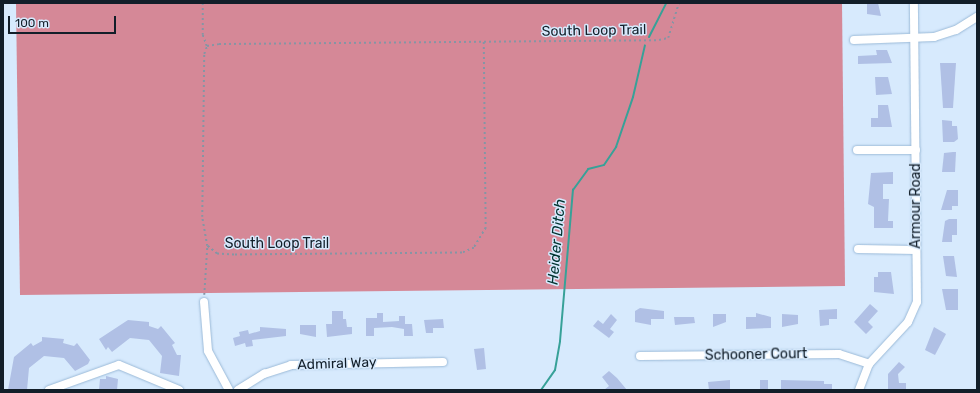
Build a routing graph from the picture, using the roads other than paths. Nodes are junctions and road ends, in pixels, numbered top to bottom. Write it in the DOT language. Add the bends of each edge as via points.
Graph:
graph roads {
  1 [pos="914,3"];
  2 [pos="977,17"];
  3 [pos="915,39"];
  4 [pos="854,40"];
  5 [pos="857,150"];
  6 [pos="916,150"];
  7 [pos="858,249"];
  8 [pos="916,250"];
  9 [pos="204,302"];
  10 [pos="640,356"];
  11 [pos="443,362"];
  12 [pos="869,364"];
  13 [pos="49,390"];
  14 [pos="179,390"];
  15 [pos="229,390"];
  16 [pos="238,390"];
  17 [pos="859,390"];
  1 -- 3 [label="street, Armour Road"];
  2 -- 3 [label="street" via="949,33"];
  3 -- 4 [label="street"];
  3 -- 6 [label="street, Armour Road"];
  5 -- 6 [label="street"];
  6 -- 8 [label="street, Armour Road"];
  7 -- 8 [label="street"];
  8 -- 12 [label="street, Armour Road" via="917,302 912,317"];
  9 -- 15 [label="street" via="208,351"];
  10 -- 12 [label="street, Schooner Court" via="839,354"];
  11 -- 16 [label="street, Admiral Way" via="291,365 264,374"];
  12 -- 17 [label="street, Armour Road"];
  13 -- 14 [label="street" via="119,366"];
}
